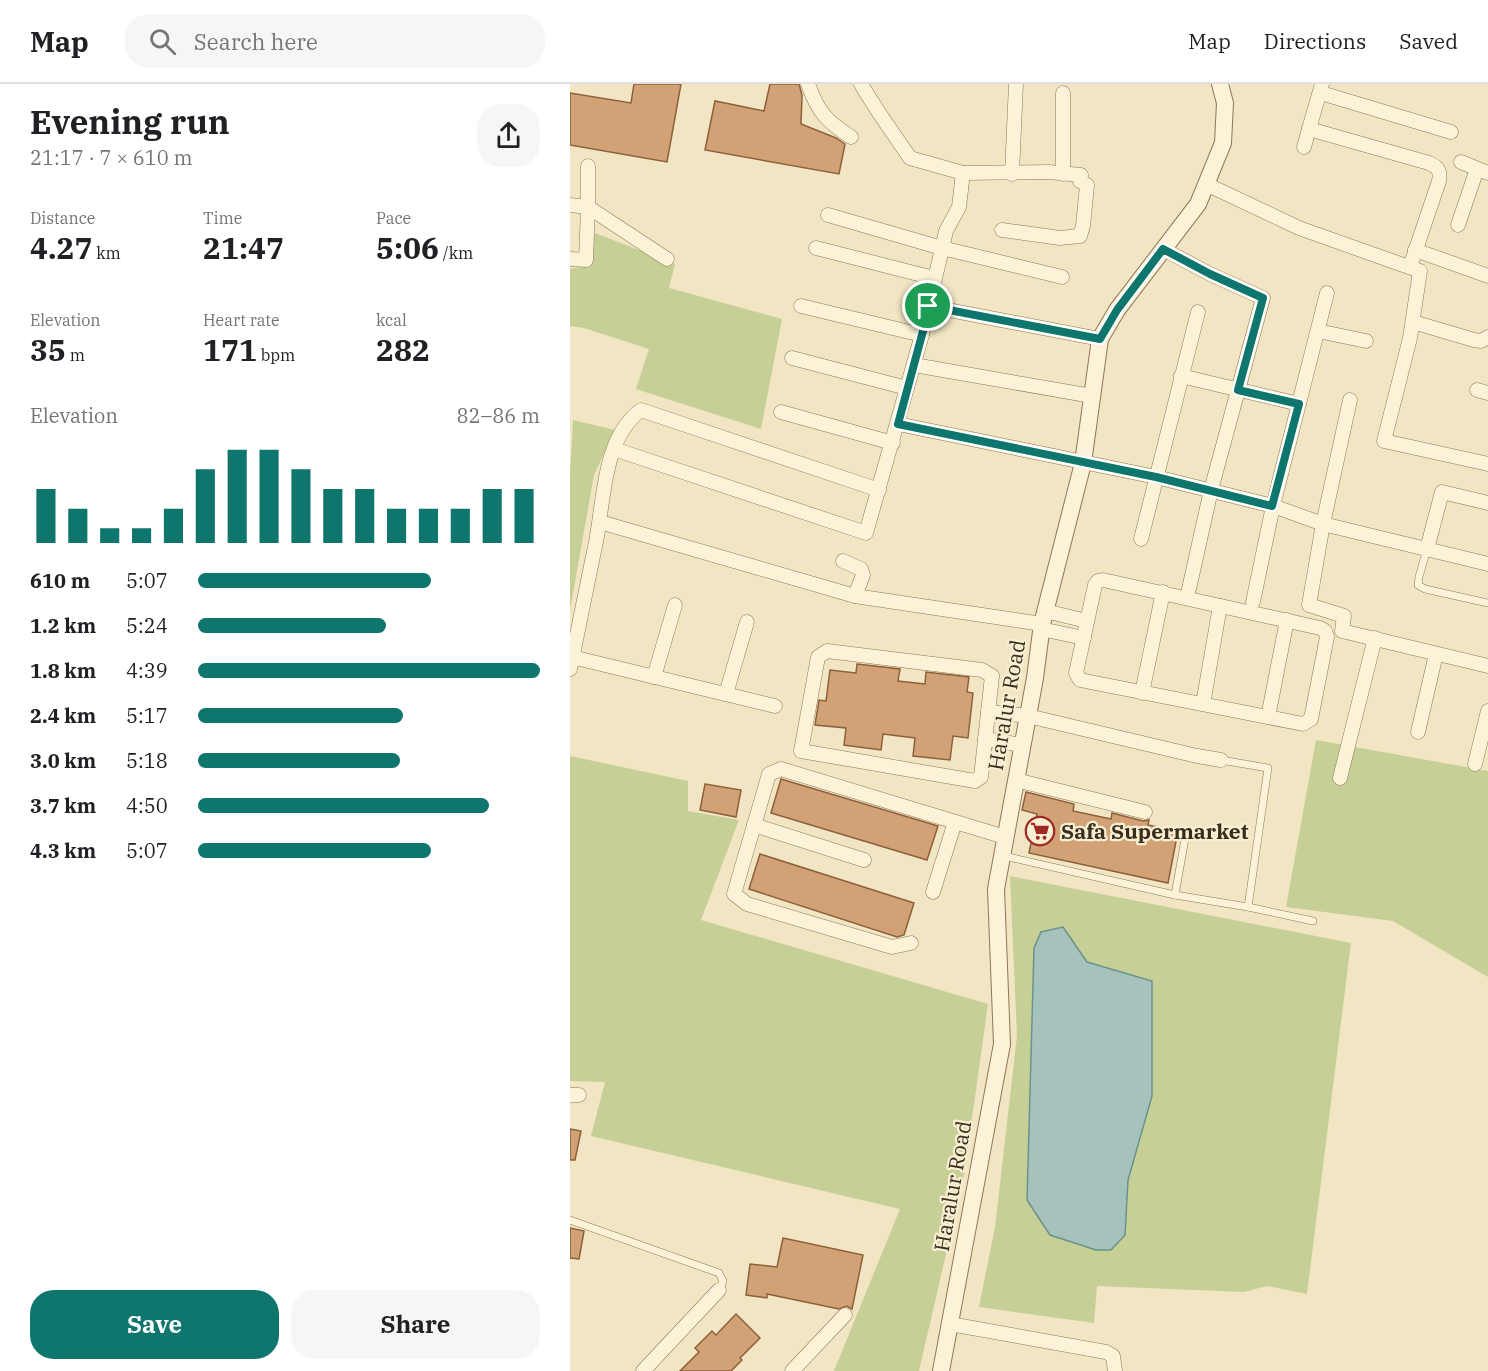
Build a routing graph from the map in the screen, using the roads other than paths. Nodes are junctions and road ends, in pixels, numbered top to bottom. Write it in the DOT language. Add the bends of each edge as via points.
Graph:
graph roads {
  1 [pos="808,84"];
  2 [pos="861,84"];
  3 [pos="1016,84"];
  4 [pos="1220,84"];
  5 [pos="1321,88"];
  6 [pos="1063,93"];
  7 [pos="1309,129"];
  8 [pos="1451,132"];
  9 [pos="851,138"];
  10 [pos="1304,147"];
  11 [pos="1461,162"];
  12 [pos="588,166"];
  13 [pos="1483,171"];
  14 [pos="963,173"];
  15 [pos="1012,174"];
  16 [pos="1063,174"];
  17 [pos="1206,184"];
  18 [pos="570,205"];
  19 [pos="588,207"];
  20 [pos="828,215"];
  21 [pos="1458,225"];
  22 [pos="1002,230"];
  23 [pos="816,248"];
  24 [pos="942,248"];
  25 [pos="1163,249"];
  26 [pos="1415,249"];
  27 [pos="570,259"];
  28 [pos="667,259"];
  29 [pos="1410,267"];
  30 [pos="1488,276"];
  31 [pos="1062,277"];
  32 [pos="934,278"];
  33 [pos="1327,293"];
  34 [pos="801,306"];
  35 [pos="928,306"];
  36 [pos="1198,312"];
  37 [pos="1413,322"];
  38 [pos="1318,331"];
  39 [pos="922,335"];
  40 [pos="1488,337"];
  41 [pos="1100,339"];
  42 [pos="1366,341"];
  43 [pos="792,358"];
  44 [pos="914,365"];
  45 [pos="1181,376"];
  46 [pos="907,388"];
  47 [pos="1238,390"];
  48 [pos="1092,396"];
  49 [pos="1350,400"];
  50 [pos="1299,404"];
  51 [pos="781,412"];
  52 [pos="898,424"];
  53 [pos="893,443"];
  54 [pos="614,448"];
  55 [pos="1083,463"];
  56 [pos="1488,464"];
  57 [pos="1156,477"];
  58 [pos="879,490"];
  59 [pos="1211,490"];
  60 [pos="1488,503"];
  61 [pos="1272,506"];
  62 [pos="600,522"];
  63 [pos="1323,524"];
  64 [pos="1141,539"];
  65 [pos="1427,549"];
  66 [pos="843,561"];
  67 [pos="1488,564"];
  68 [pos="1189,589"];
  69 [pos="1163,592"];
  70 [pos="855,596"];
  71 [pos="1253,602"];
  72 [pos="1488,603"];
  73 [pos="675,605"];
  74 [pos="1220,606"];
  75 [pos="1287,620"];
  76 [pos="1087,621"];
  77 [pos="747,622"];
  78 [pos="1043,622"];
  79 [pos="1084,638"];
  80 [pos="1375,638"];
  81 [pos="1436,654"];
  82 [pos="571,663"];
  83 [pos="1488,666"];
  84 [pos="654,677"];
  85 [pos="1142,693"];
  86 [pos="726,694"];
  87 [pos="1203,705"];
  88 [pos="775,706"];
  89 [pos="1488,711"];
  90 [pos="988,712"];
  91 [pos="1028,716"];
  92 [pos="1268,717"];
  93 [pos="1418,732"];
  94 [pos="985,739"];
  95 [pos="1022,745"];
  96 [pos="1221,760"];
  97 [pos="1475,764"];
  98 [pos="1340,778"];
  99 [pos="1016,780"];
  100 [pos="1145,812"];
  101 [pos="955,822"];
  102 [pos="754,825"];
  103 [pos="1186,833"];
  104 [pos="1005,837"];
  105 [pos="1002,856"];
  106 [pos="864,860"];
  107 [pos="933,892"];
  108 [pos="1175,895"];
  109 [pos="1248,907"];
  110 [pos="1312,921"];
  111 [pos="911,944"];
  112 [pos="570,1220"];
  113 [pos="719,1290"];
  114 [pos="845,1315"];
  115 [pos="950,1324"];
  116 [pos="643,1371"];
  117 [pos="792,1371"];
  118 [pos="941,1371"];
  119 [pos="1115,1371"];
  1 -- 9 [label="street" via="822,115"];
  2 -- 14 [label="street" via="910,158"];
  3 -- 15 [label="street"];
  4 -- 17 [label="street, Haralur Road" via="1225,103 1223,142"];
  5 -- 7 [label="street"];
  5 -- 8 [label="street"];
  6 -- 16 [label="street"];
  7 -- 10 [label="street"];
  7 -- 26 [label="street" via="1437,167 1439,181"];
  11 -- 13 [label="street"];
  12 -- 19 [label="street"];
  13 -- 21 [label="street"];
  14 -- 15 [label="street"];
  14 -- 24 [label="street" via="959,207"];
  15 -- 16 [label="street"];
  16 -- 22 [label="street" via="1081,175 1080,181 1087,185 1080,236 1060,238"];
  17 -- 25 [label="street, Haralur Road" via="1198,204"];
  17 -- 29 [label="street" via="1299,228"];
  18 -- 19 [label="street"];
  19 -- 27 [label="street" via="586,260"];
  19 -- 28 [label="street"];
  20 -- 24 [label="street"];
  23 -- 32 [label="street"];
  24 -- 31 [label="street"];
  24 -- 32 [label="street"];
  25 -- 41 [label="street, Haralur Road"];
  25 -- 47 [label="street" via="1263,298"];
  26 -- 29 [label="street"];
  26 -- 30 [label="street"];
  29 -- 37 [label="street" via="1420,271"];
  32 -- 35 [label="street"];
  33 -- 38 [label="street"];
  34 -- 39 [label="street"];
  35 -- 39 [label="street"];
  35 -- 41 [label="street"];
  36 -- 45 [label="street"];
  37 -- 40 [label="street" via="1474,340"];
  37 -- 56 [label="street" via="1384,441"];
  38 -- 42 [label="street"];
  38 -- 50 [label="street"];
  39 -- 44 [label="street"];
  41 -- 48 [label="street, Haralur Road"];
  43 -- 46 [label="street"];
  44 -- 46 [label="street"];
  44 -- 48 [label="street"];
  45 -- 47 [label="street"];
  45 -- 57 [label="street"];
  46 -- 52 [label="street"];
  47 -- 50 [label="street"];
  47 -- 59 [label="street"];
  48 -- 55 [label="street, Haralur Road"];
  49 -- 63 [label="street"];
  50 -- 61 [label="street"];
  51 -- 53 [label="street"];
  52 -- 53 [label="street"];
  52 -- 55 [label="street"];
  53 -- 58 [label="street"];
  54 -- 58 [label="street" via="631,418 641,410"];
  54 -- 58 [label="street" via="866,533"];
  54 -- 62 [label="street" via="602,490"];
  55 -- 57 [label="street"];
  55 -- 78 [label="street, Haralur Road"];
  57 -- 59 [label="street"];
  57 -- 64 [label="street"];
  59 -- 61 [label="street"];
  59 -- 68 [label="street"];
  60 -- 65 [label="street" via="1442,492"];
  61 -- 63 [label="street"];
  61 -- 71 [label="street"];
  62 -- 70 [label="street"];
  62 -- 82 [label="street"];
  63 -- 65 [label="street"];
  63 -- 80 [label="street" via="1309,605 1344,616 1342,631"];
  65 -- 67 [label="street"];
  65 -- 72 [label="lane" via="1419,585"];
  66 -- 70 [label="street" via="861,569 863,575"];
  69 -- 74 [label="street"];
  69 -- 76 [label="street" via="1098,581"];
  69 -- 85 [label="street"];
  70 -- 78 [label="street"];
  73 -- 84 [label="street"];
  74 -- 75 [label="street"];
  74 -- 87 [label="street"];
  75 -- 92 [label="street"];
  75 -- 92 [label="street" via="1325,631 1318,684 1308,722"];
  76 -- 78 [label="street"];
  76 -- 79 [label="street"];
  77 -- 86 [label="street"];
  78 -- 79 [label="street"];
  78 -- 91 [label="street, Haralur Road"];
  79 -- 85 [label="street" via="1077,677 1080,680"];
  80 -- 81 [label="street"];
  80 -- 98 [label="street"];
  81 -- 83 [label="street"];
  81 -- 93 [label="street"];
  82 -- 84 [label="street"];
  84 -- 86 [label="street"];
  85 -- 87 [label="street"];
  86 -- 88 [label="street"];
  87 -- 92 [label="street"];
  89 -- 97 [label="street"];
  90 -- 91 [label="street"];
  90 -- 94 [label="street"];
  90 -- 94 [label="street" via="992,676 982,670 827,651 818,657 801,751 975,781 981,777"];
  91 -- 95 [label="street, Haralur Road"];
  91 -- 96 [label="street"];
  94 -- 95 [label="street"];
  95 -- 99 [label="street, Haralur Road"];
  96 -- 109 [label="lane" via="1268,768"];
  99 -- 100 [label="street"];
  99 -- 104 [label="street, Haralur Road"];
  101 -- 102 [label="street" via="781,769 769,774"];
  101 -- 104 [label="street"];
  101 -- 107 [label="street"];
  102 -- 106 [label="street"];
  102 -- 111 [label="street" via="734,894 747,903 892,947"];
  103 -- 108 [label="lane"];
  104 -- 105 [label="street, Haralur Road"];
  105 -- 108 [label="lane"];
  105 -- 115 [label="street, Haralur Road" via="996,889 1002,1044"];
  108 -- 109 [label="lane"];
  109 -- 110 [label="lane"];
  112 -- 113 [label="lane" via="719,1273 723,1281"];
  113 -- 116 [label="street"];
  114 -- 117 [label="street"];
  115 -- 118 [label="street, Haralur Road"];
  115 -- 119 [label="street" via="1106,1352 1113,1356"];
}
